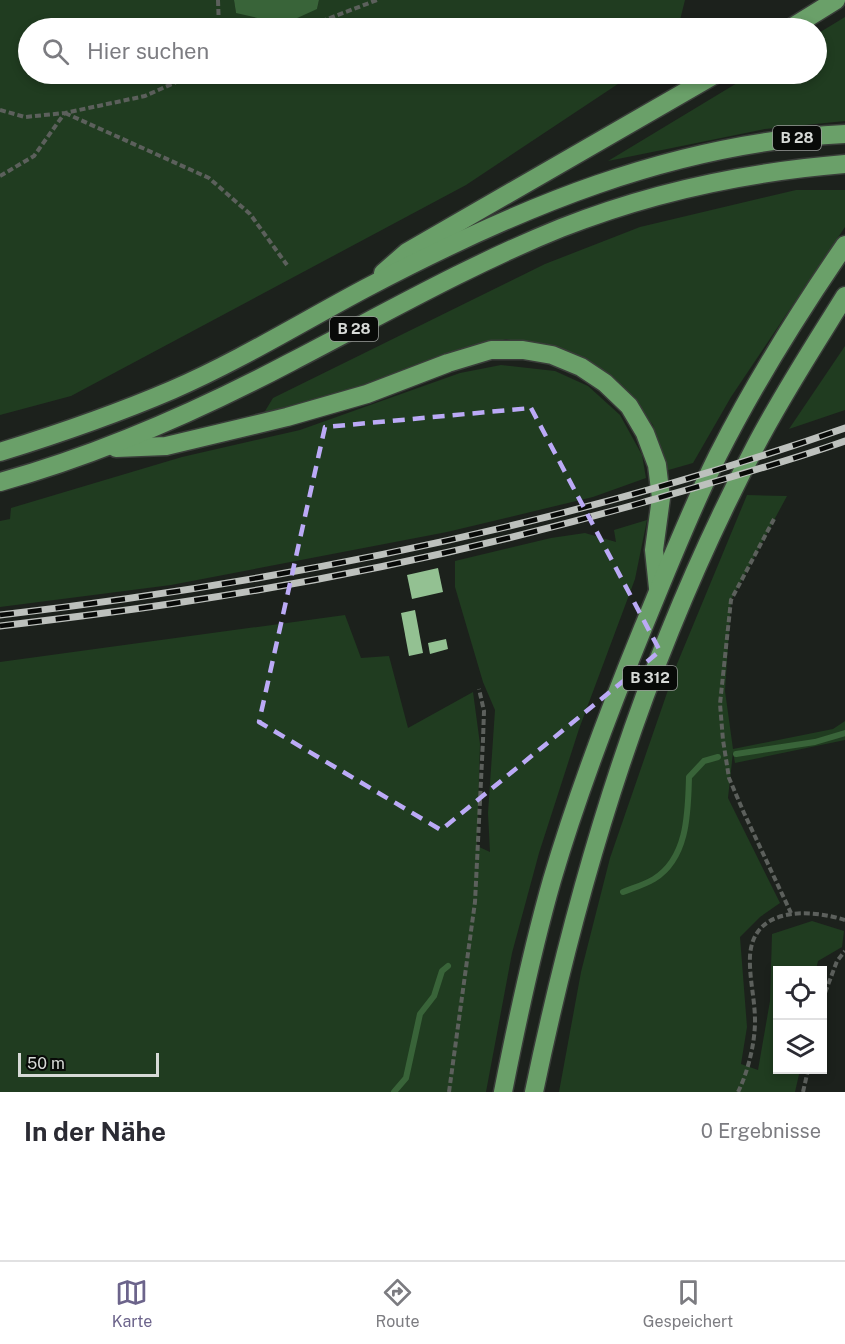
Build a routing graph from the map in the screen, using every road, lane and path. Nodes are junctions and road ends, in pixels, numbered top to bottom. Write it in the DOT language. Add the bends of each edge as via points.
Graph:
graph roads {
  1 [pos="218,0"];
  2 [pos="377,0"];
  3 [pos="836,0"];
  4 [pos="219,18"];
  5 [pos="330,18"];
  6 [pos="807,18"];
  7 [pos="172,84"];
  8 [pos="699,84"];
  9 [pos="0,110"];
  10 [pos="65,113"];
  11 [pos="845,134"];
  12 [pos="845,164"];
  13 [pos="0,176"];
  14 [pos="845,245"];
  15 [pos="287,265"];
  16 [pos="366,288"];
  17 [pos="845,296"];
  18 [pos="102,449"];
  19 [pos="0,452"];
  20 [pos="0,482"];
  21 [pos="774,519"];
  22 [pos="658,590"];
  23 [pos="479,689"];
  24 [pos="791,913"];
  25 [pos="845,920"];
  26 [pos="845,951"];
  27 [pos="827,987"];
  28 [pos="807,1074"];
  29 [pos="449,1092"];
  30 [pos="503,1092"];
  31 [pos="534,1092"];
  32 [pos="738,1092"];
  33 [pos="803,1092"];
  1 -- 4 [label="path"];
  2 -- 5 [label="path"];
  3 -- 6 [label="highway"];
  7 -- 10 [label="path" via="145,96"];
  8 -- 16 [label="highway, B 28" via="406,252"];
  9 -- 10 [label="path" via="25,117"];
  10 -- 13 [label="path" via="34,156"];
  10 -- 15 [label="path" via="209,178 250,214"];
  11 -- 16 [label="highway, B 28" via="749,145 688,157 593,184 494,225"];
  12 -- 18 [label="highway, B 28" via="755,174 656,197 560,229 464,272 198,408"];
  14 -- 22 [label="highway, B 312" via="741,412 682,531"];
  16 -- 19 [label="highway, B 28" via="172,390"];
  17 -- 31 [label="highway, B 312" via="755,447 692,576 650,680 586,871"];
  18 -- 20 [label="highway, B 28"];
  18 -- 22 [label="highway, B 312" via="166,446 231,432 367,394 491,350 552,355 605,382 629,406 645,433 657,465 661,498 654,550"];
  21 -- 24 [label="path" via="731,600 720,704 729,778"];
  22 -- 30 [label="highway, B 312" via="567,832 537,941"];
  23 -- 29 [label="path" via="483,740 475,902"];
  24 -- 25 [label="path"];
  24 -- 32 [label="path" via="764,925 753,939 750,957 755,1022 746,1075"];
  26 -- 27 [label="path"];
  28 -- 33 [label="path"];
}
